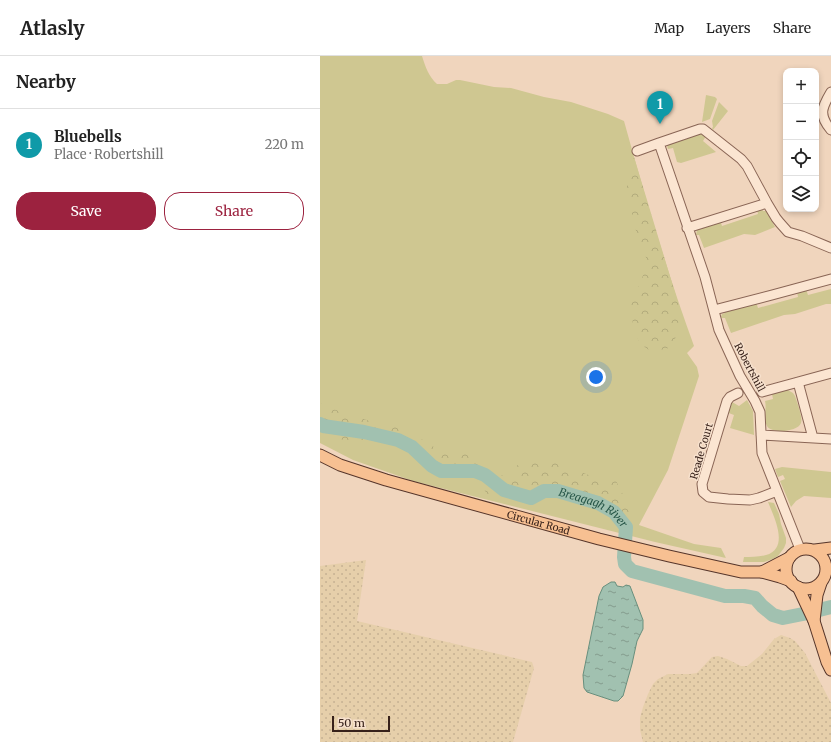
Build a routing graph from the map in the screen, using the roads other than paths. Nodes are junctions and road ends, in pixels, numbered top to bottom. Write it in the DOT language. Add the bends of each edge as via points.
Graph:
graph roads {
  1 [pos="831,92"];
  2 [pos="831,130"];
  3 [pos="659,144"];
  4 [pos="637,151"];
  5 [pos="766,203"];
  6 [pos="687,228"];
  7 [pos="831,248"];
  8 [pos="831,279"];
  9 [pos="714,310"];
  10 [pos="831,373"];
  11 [pos="798,382"];
  12 [pos="762,392"];
  13 [pos="738,393"];
  14 [pos="761,435"];
  15 [pos="813,438"];
  16 [pos="831,439"];
  17 [pos="320,455"];
  18 [pos="777,491"];
  19 [pos="831,548"];
  20 [pos="800,549"];
  21 [pos="815,550"];
  22 [pos="789,558"];
  23 [pos="829,566"];
  24 [pos="762,572"];
  25 [pos="821,583"];
  26 [pos="794,584"];
  27 [pos="814,618"];
  28 [pos="831,670"];
  1 -- 2 [label="street" via="822,111"];
  3 -- 4 [label="street"];
  3 -- 5 [label="street" via="703,129 748,166"];
  3 -- 6 [label="street, Robertshill"];
  5 -- 6 [label="street"];
  5 -- 7 [label="street" via="788,232"];
  6 -- 9 [label="street, Robertshill"];
  8 -- 9 [label="street"];
  9 -- 14 [label="street, Robertshill" via="719,330 760,412"];
  10 -- 11 [label="street, Robertshill"];
  11 -- 12 [label="street, Robertshill"];
  11 -- 15 [label="street"];
  13 -- 18 [label="street, Reade Court" via="727,401 702,484 703,492 709,497 750,500"];
  14 -- 15 [label="street"];
  14 -- 18 [label="street, Robertshill" via="762,453"];
  15 -- 16 [label="street"];
  17 -- 24 [label="main road, Circular Road" via="340,465 386,480 634,548 741,572"];
  18 -- 20 [label="street, Robertshill"];
  19 -- 21 [label="main road"];
  20 -- 21 [label="main road"];
  20 -- 22 [label="main road"];
  21 -- 23 [label="main road"];
  22 -- 24 [label="main road, Circular Road"];
  22 -- 26 [label="main road" via="787,572"];
  23 -- 25 [label="main road"];
  24 -- 26 [label="main road, Circular Road"];
  25 -- 26 [label="main road" via="808,589"];
  25 -- 27 [label="main road"];
  26 -- 27 [label="main road"];
  27 -- 28 [label="main road"];
}
